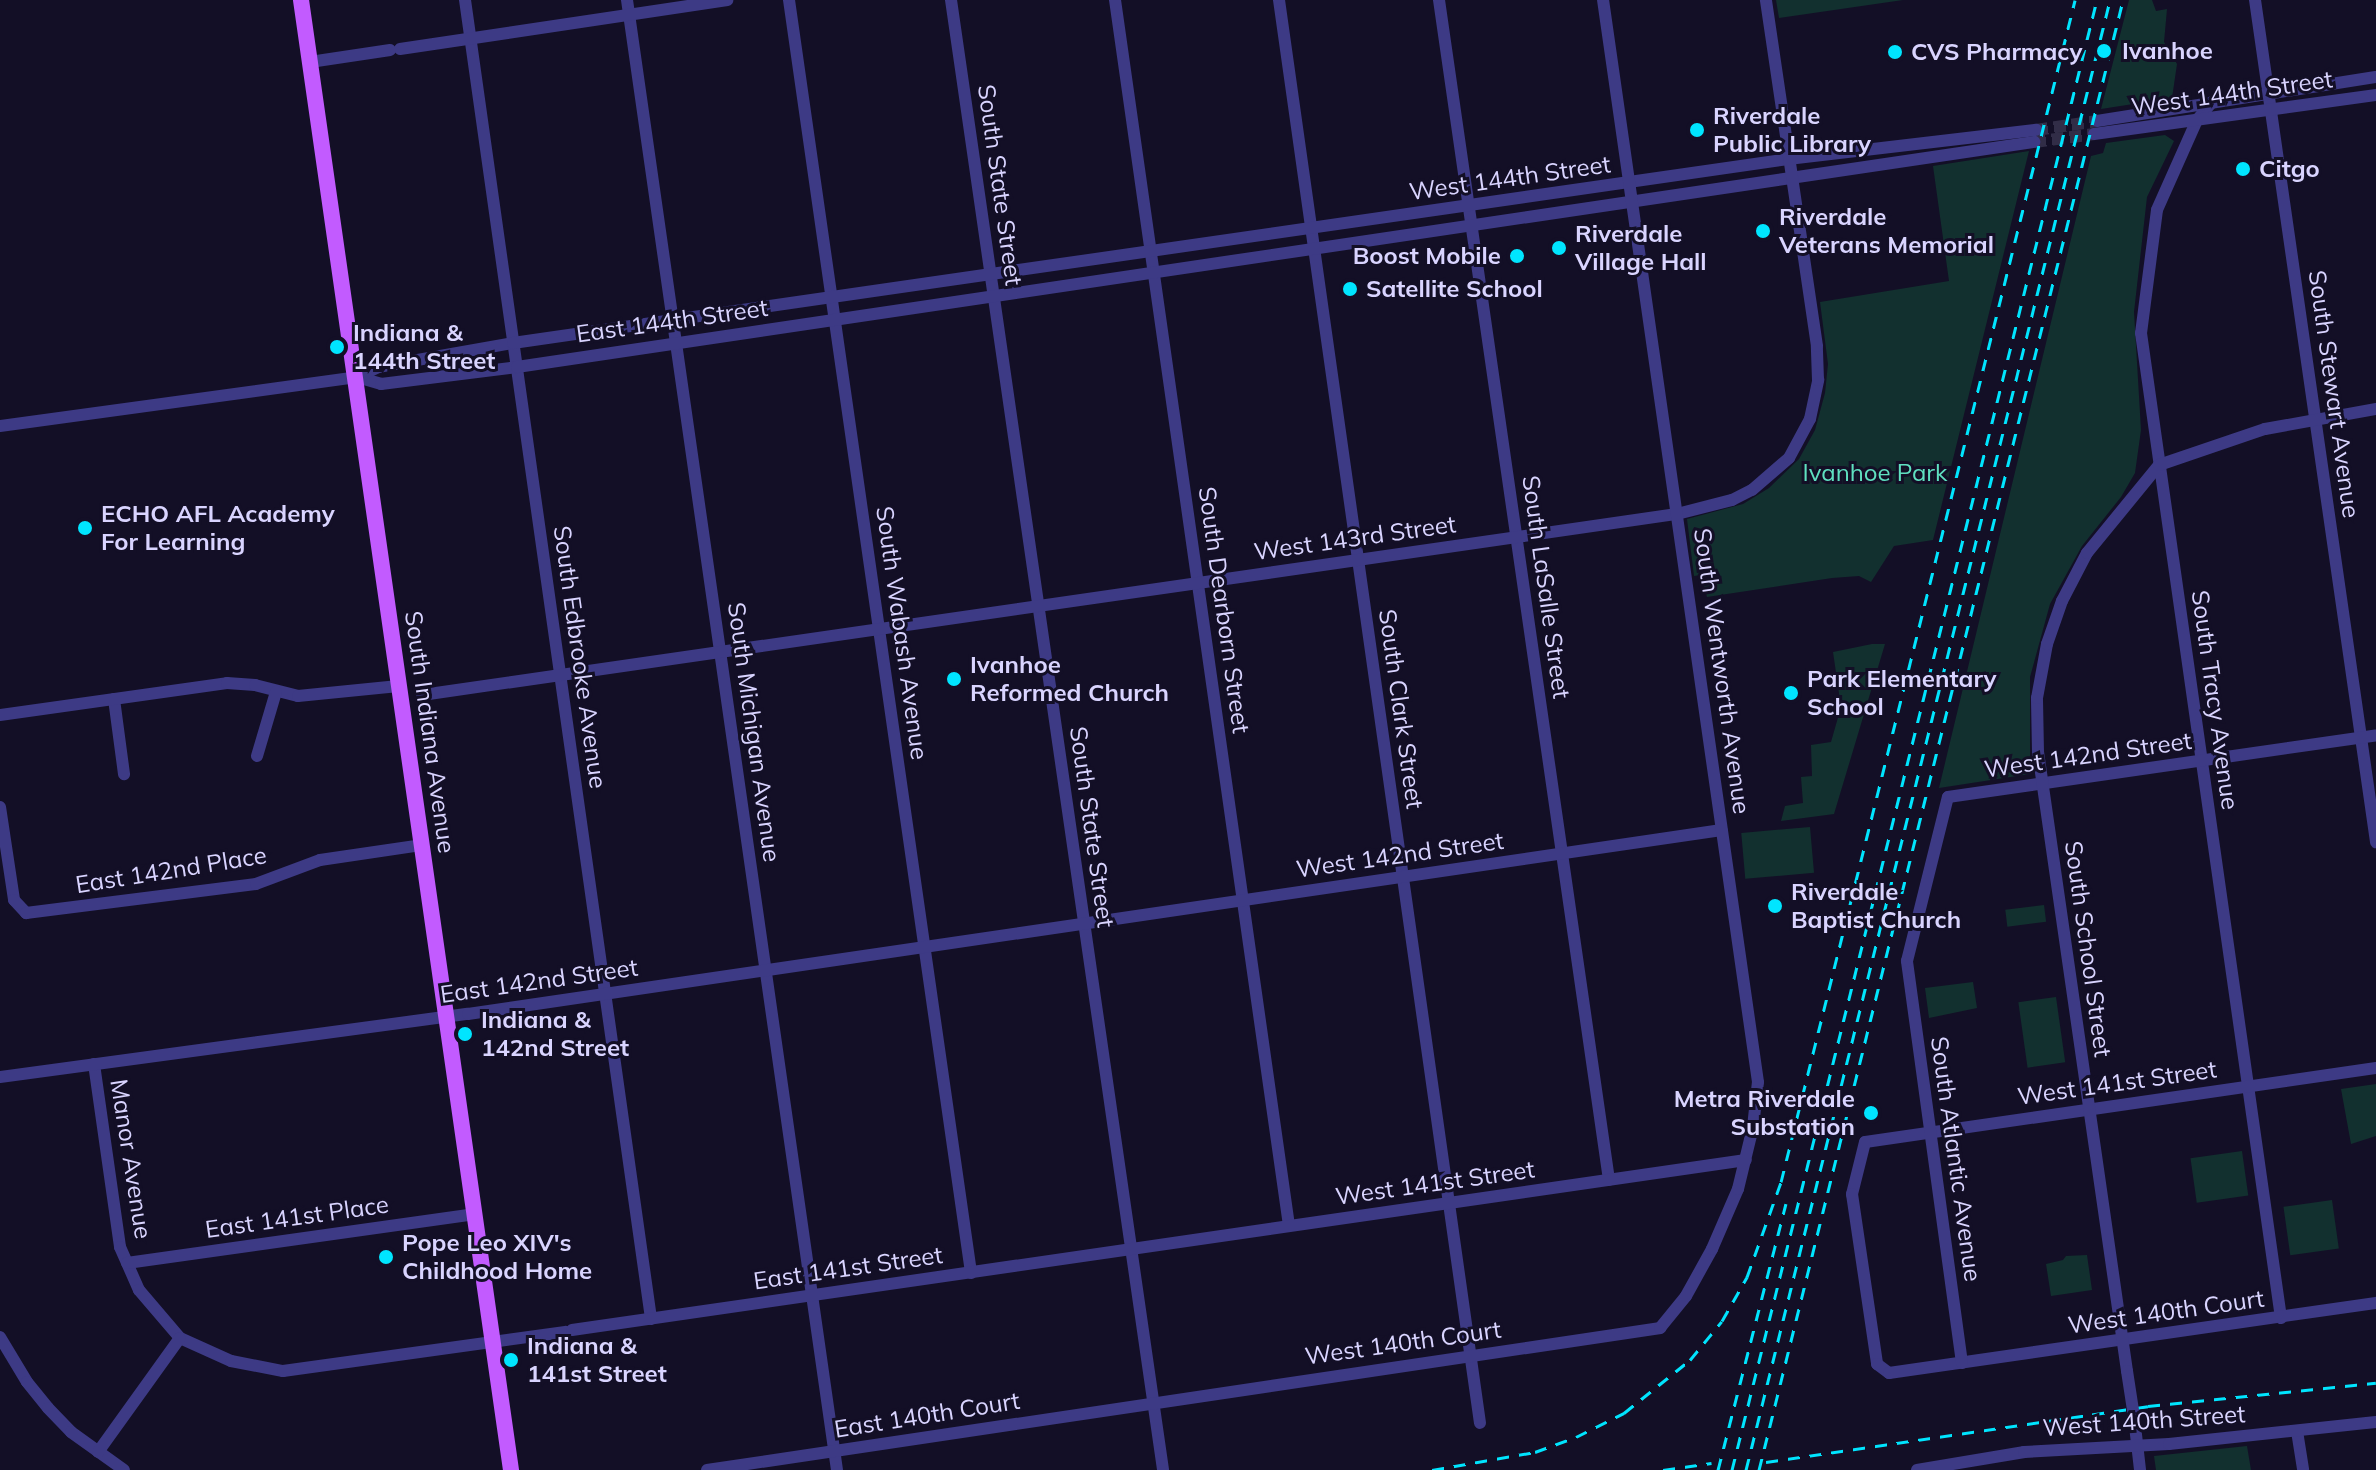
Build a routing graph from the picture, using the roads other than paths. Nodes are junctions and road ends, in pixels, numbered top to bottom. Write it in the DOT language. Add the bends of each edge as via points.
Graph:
graph roads {
  1 [pos="301,0"];
  2 [pos="465,0"];
  3 [pos="627,0"];
  4 [pos="727,0"];
  5 [pos="789,0"];
  6 [pos="951,0"];
  7 [pos="1115,0"];
  8 [pos="1279,0"];
  9 [pos="1439,0"];
  10 [pos="1603,0"];
  11 [pos="1766,0"];
  12 [pos="2255,0"];
  13 [pos="629,15"];
  14 [pos="470,38"];
  15 [pos="310,62"];
  16 [pos="2376,77"];
  17 [pos="2269,93"];
  18 [pos="2376,95"];
  19 [pos="2213,101"];
  20 [pos="2271,110"];
  21 [pos="2197,120"];
  22 [pos="1924,145"];
  23 [pos="1788,159"];
  24 [pos="1923,159"];
  25 [pos="1791,179"];
  26 [pos="1630,183"];
  27 [pos="1632,202"];
  28 [pos="1469,206"];
  29 [pos="1472,226"];
  30 [pos="1311,229"];
  31 [pos="1314,250"];
  32 [pos="1151,252"];
  33 [pos="1153,272"];
  34 [pos="991,275"];
  35 [pos="994,296"];
  36 [pos="831,297"];
  37 [pos="834,319"];
  38 [pos="673,320"];
  39 [pos="513,343"];
  40 [pos="676,343"];
  41 [pos="517,367"];
  42 [pos="357,377"];
  43 [pos="2376,409"];
  44 [pos="2315,418"];
  45 [pos="0,426"];
  46 [pos="2159,465"];
  47 [pos="1677,514"];
  48 [pos="1517,537"];
  49 [pos="1358,560"];
  50 [pos="1197,583"];
  51 [pos="1039,606"];
  52 [pos="879,629"];
  53 [pos="721,652"];
  54 [pos="560,675"];
  55 [pos="399,686"];
  56 [pos="276,692"];
  57 [pos="422,695"];
  58 [pos="114,699"];
  59 [pos="0,715"];
  60 [pos="2376,735"];
  61 [pos="2361,737"];
  62 [pos="257,756"];
  63 [pos="2201,760"];
  64 [pos="124,774"];
  65 [pos="2042,783"];
  66 [pos="0,807"];
  67 [pos="1722,830"];
  68 [pos="2376,842"];
  69 [pos="421,845"];
  70 [pos="1562,854"];
  71 [pos="1403,877"];
  72 [pos="1243,900"];
  73 [pos="1084,924"];
  74 [pos="924,947"];
  75 [pos="1907,961"];
  76 [pos="766,970"];
  77 [pos="605,994"];
  78 [pos="445,1017"];
  79 [pos="94,1064"];
  80 [pos="2376,1068"];
  81 [pos="0,1077"];
  82 [pos="2248,1086"];
  83 [pos="2089,1109"];
  84 [pos="1930,1132"];
  85 [pos="1746,1160"];
  86 [pos="1609,1180"];
  87 [pos="1449,1203"];
  88 [pos="474,1214"];
  89 [pos="1289,1226"];
  90 [pos="1131,1249"];
  91 [pos="127,1263"];
  92 [pos="971,1273"];
  93 [pos="813,1296"];
  94 [pos="2376,1303"];
  95 [pos="2281,1318"];
  96 [pos="651,1319"];
  97 [pos="1660,1328"];
  98 [pos="0,1337"];
  99 [pos="180,1338"];
  100 [pos="2123,1340"];
  101 [pos="493,1342"];
  102 [pos="1470,1355"];
  103 [pos="1962,1363"];
  104 [pos="1877,1364"];
  105 [pos="1153,1403"];
  106 [pos="2376,1422"];
  107 [pos="1480,1423"];
  108 [pos="2297,1431"];
  109 [pos="2136,1444"];
  110 [pos="834,1451"];
  111 [pos="98,1452"];
  112 [pos="1975,1465"];
  113 [pos="124,1470"];
  114 [pos="511,1470"];
  115 [pos="707,1470"];
  116 [pos="837,1470"];
  117 [pos="1163,1470"];
  118 [pos="1917,1470"];
  119 [pos="2140,1470"];
  120 [pos="2303,1470"];
  1 -- 15 [label="main road, South Indiana Avenue"];
  2 -- 14 [label="street, South Edbrooke Avenue"];
  3 -- 13 [label="street, South Michigan Avenue"];
  4 -- 13 [label="street"];
  5 -- 36 [label="street, South Wabash Avenue"];
  6 -- 34 [label="street, South State Street"];
  7 -- 32 [label="street, South Dearborn Street"];
  8 -- 30 [label="street, South Clark Street"];
  9 -- 28 [label="street, South LaSalle Street"];
  10 -- 26 [label="street, South Wentworth Avenue"];
  11 -- 23 [label="street"];
  12 -- 17 [label="street, South Stewart Avenue"];
  13 -- 14 [label="street"];
  13 -- 38 [label="street, South Michigan Avenue"];
  14 -- 15 [label="street"];
  14 -- 39 [label="street, South Edbrooke Avenue"];
  15 -- 42 [label="main road, South Indiana Avenue"];
  16 -- 17 [label="street, West 144th Street"];
  17 -- 19 [label="street, West 144th Street"];
  17 -- 20 [label="street, South Stewart Avenue"];
  18 -- 20 [label="street, West 144th Street"];
  19 -- 21 [label="street, South Tracy Avenue"];
  19 -- 21 [label="street, West 144th Street" via="2096,128"];
  20 -- 21 [label="street, West 144th Street"];
  20 -- 44 [label="street, South Stewart Avenue"];
  21 -- 46 [label="street, South Tracy Avenue" via="2157,210 2143,302 2143,359"];
  22 -- 23 [label="street, West 144th Street"];
  22 -- 24 [label="street"];
  22 -- 24 [label="street, West 144th Street" via="2035,136"];
  23 -- 25 [label="street"];
  23 -- 26 [label="street, West 144th Street"];
  24 -- 25 [label="street, West 144th Street"];
  25 -- 27 [label="street, West 144th Street"];
  25 -- 47 [label="street" via="1819,365 1810,419 1789,458 1752,490"];
  26 -- 27 [label="street, South Wentworth Avenue"];
  26 -- 28 [label="street, West 144th Street"];
  27 -- 29 [label="street, West 144th Street"];
  27 -- 47 [label="street, South Wentworth Avenue"];
  28 -- 29 [label="street, South LaSalle Street"];
  28 -- 30 [label="street, West 144th Street"];
  29 -- 31 [label="street, West 144th Street"];
  29 -- 48 [label="street, South LaSalle Street"];
  30 -- 31 [label="street, South Clark Street"];
  30 -- 32 [label="street, West 144th Street"];
  31 -- 33 [label="street, West 144th Street"];
  31 -- 49 [label="street, South Clark Street"];
  32 -- 33 [label="street, South Dearborn Street"];
  32 -- 34 [label="street, West 144th Street"];
  33 -- 35 [label="street, West 144th Street"];
  33 -- 50 [label="street, South Dearborn Street"];
  34 -- 35 [label="street, South State Street"];
  34 -- 36 [label="street, East 144th Street"];
  35 -- 37 [label="street, East 144th Street"];
  35 -- 51 [label="street, South State Street"];
  36 -- 37 [label="street, South Wabash Avenue"];
  36 -- 38 [label="street, East 144th Street"];
  37 -- 40 [label="street, East 144th Street"];
  37 -- 52 [label="street, South Wabash Avenue"];
  38 -- 39 [label="street, East 144th Street"];
  38 -- 40 [label="street, South Michigan Avenue"];
  39 -- 41 [label="street, South Edbrooke Avenue"];
  39 -- 42 [label="street, East 144th Street" via="378,367"];
  40 -- 41 [label="street, East 144th Street"];
  40 -- 53 [label="street, South Michigan Avenue"];
  41 -- 42 [label="street, East 144th Street" via="381,384"];
  41 -- 54 [label="street, South Edbrooke Avenue"];
  42 -- 45 [label="street, East 144th Street"];
  42 -- 55 [label="main road, South Indiana Avenue"];
  43 -- 44 [label="street"];
  44 -- 46 [label="street" via="2228,440"];
  44 -- 61 [label="street, South Stewart Avenue"];
  46 -- 63 [label="street, South Tracy Avenue"];
  46 -- 65 [label="street, South School Street" via="2087,553 2053,623 2037,698"];
  47 -- 48 [label="street, West 143rd Street"];
  47 -- 67 [label="street, South Wentworth Avenue"];
  48 -- 49 [label="street, West 143rd Street"];
  48 -- 70 [label="street, South LaSalle Street"];
  49 -- 50 [label="street, West 143rd Street"];
  49 -- 71 [label="street, South Clark Street"];
  50 -- 51 [label="street, West 143rd Street"];
  50 -- 72 [label="street, South Dearborn Street"];
  51 -- 52 [label="street, West 143rd Street"];
  51 -- 73 [label="street, South State Street"];
  52 -- 53 [label="street, West 143rd Street"];
  52 -- 74 [label="street, South Wabash Avenue"];
  53 -- 54 [label="street, West 143rd Street"];
  53 -- 76 [label="street, South Michigan Avenue"];
  54 -- 57 [label="street, West 143rd Street"];
  54 -- 77 [label="street, South Edbrooke Avenue"];
  55 -- 56 [label="street" via="316,696"];
  55 -- 69 [label="main road, South Indiana Avenue"];
  56 -- 58 [label="street" via="227,683"];
  56 -- 62 [label="street"];
  58 -- 59 [label="street"];
  58 -- 64 [label="street"];
  60 -- 61 [label="street, West 142nd Street"];
  61 -- 63 [label="street, West 142nd Street"];
  61 -- 68 [label="street, South Stewart Avenue"];
  63 -- 65 [label="street, West 142nd Street"];
  63 -- 82 [label="street, South Tracy Avenue"];
  65 -- 75 [label="street, West 142nd Street" via="1948,797"];
  65 -- 83 [label="street, South School Street"];
  66 -- 69 [label="street, East 142nd Place" via="14,900 21,910 34,913 256,884 320,860"];
  67 -- 70 [label="street, West 142nd Street"];
  67 -- 85 [label="street, South Wentworth Avenue" via="1758,1082"];
  69 -- 78 [label="main road, South Indiana Avenue"];
  70 -- 71 [label="street, West 142nd Street"];
  70 -- 86 [label="street, South LaSalle Street"];
  71 -- 72 [label="street, West 142nd Street"];
  71 -- 87 [label="street, South Clark Street"];
  72 -- 73 [label="street, West 142nd Street"];
  72 -- 89 [label="street, South Dearborn Street"];
  73 -- 74 [label="street, East 142nd Street"];
  73 -- 90 [label="street, South State Street"];
  74 -- 76 [label="street, East 142nd Street"];
  74 -- 92 [label="street, South Wabash Avenue"];
  75 -- 84 [label="street, South Atlantic Avenue"];
  76 -- 77 [label="street, East 142nd Street"];
  76 -- 93 [label="street, South Michigan Avenue"];
  77 -- 78 [label="street, East 142nd Street"];
  77 -- 96 [label="street, South Edbrooke Avenue"];
  78 -- 79 [label="street, East 142nd Street"];
  78 -- 88 [label="main road, South Indiana Avenue"];
  79 -- 81 [label="street, East 142nd Street"];
  79 -- 91 [label="street, Manor Avenue" via="114,1219"];
  80 -- 82 [label="street, West 141st Street"];
  82 -- 83 [label="street, West 141st Street"];
  82 -- 95 [label="street, South Tracy Avenue"];
  83 -- 84 [label="street, West 141st Street"];
  83 -- 100 [label="street, South School Street"];
  84 -- 103 [label="street, South Atlantic Avenue"];
  84 -- 104 [label="street, West 141st Street" via="1865,1142 1852,1194"];
  85 -- 86 [label="street, West 141st Street"];
  85 -- 97 [label="street, South Wentworth Avenue" via="1712,1249 1686,1296"];
  86 -- 87 [label="street, West 141st Street"];
  87 -- 89 [label="street, West 141st Street"];
  87 -- 102 [label="street, South Clark Street"];
  88 -- 91 [label="street, East 141st Place"];
  88 -- 101 [label="main road, South Indiana Avenue"];
  89 -- 90 [label="street, West 141st Street"];
  90 -- 92 [label="street, East 141st Street"];
  90 -- 105 [label="street, South State Street"];
  91 -- 99 [label="street, Manor Avenue" via="153,1309"];
  92 -- 93 [label="street, East 141st Street"];
  93 -- 96 [label="street, East 141st Street"];
  93 -- 110 [label="street, South Michigan Avenue"];
  94 -- 95 [label="street, West 140th Court"];
  95 -- 100 [label="street, West 140th Court"];
  96 -- 101 [label="street, East 141st Street"];
  97 -- 102 [label="street, West 140th Court"];
  98 -- 111 [label="street" via="48,1408"];
  99 -- 101 [label="street, East 141st Street" via="231,1361 283,1371"];
  99 -- 111 [label="street"];
  100 -- 103 [label="street, West 140th Court"];
  100 -- 109 [label="street, South School Street, bridge"];
  101 -- 114 [label="main road, South Indiana Avenue"];
  102 -- 105 [label="street, West 140th Court"];
  102 -- 107 [label="street, South Clark Street"];
  103 -- 104 [label="street, West 140th Court" via="1889,1373"];
  105 -- 110 [label="street, East 140th Court"];
  105 -- 117 [label="street, South State Street"];
  106 -- 108 [label="street, West 140th Street"];
  108 -- 109 [label="street, West 140th Street"];
  108 -- 120 [label="street"];
  109 -- 112 [label="street, West 140th Street" via="2024,1452"];
  109 -- 119 [label="street, South School Street"];
  110 -- 115 [label="street, East 140th Court"];
  110 -- 116 [label="street, South Michigan Avenue"];
  111 -- 113 [label="street"];
  112 -- 118 [label="street, West 140th Street"];
}
